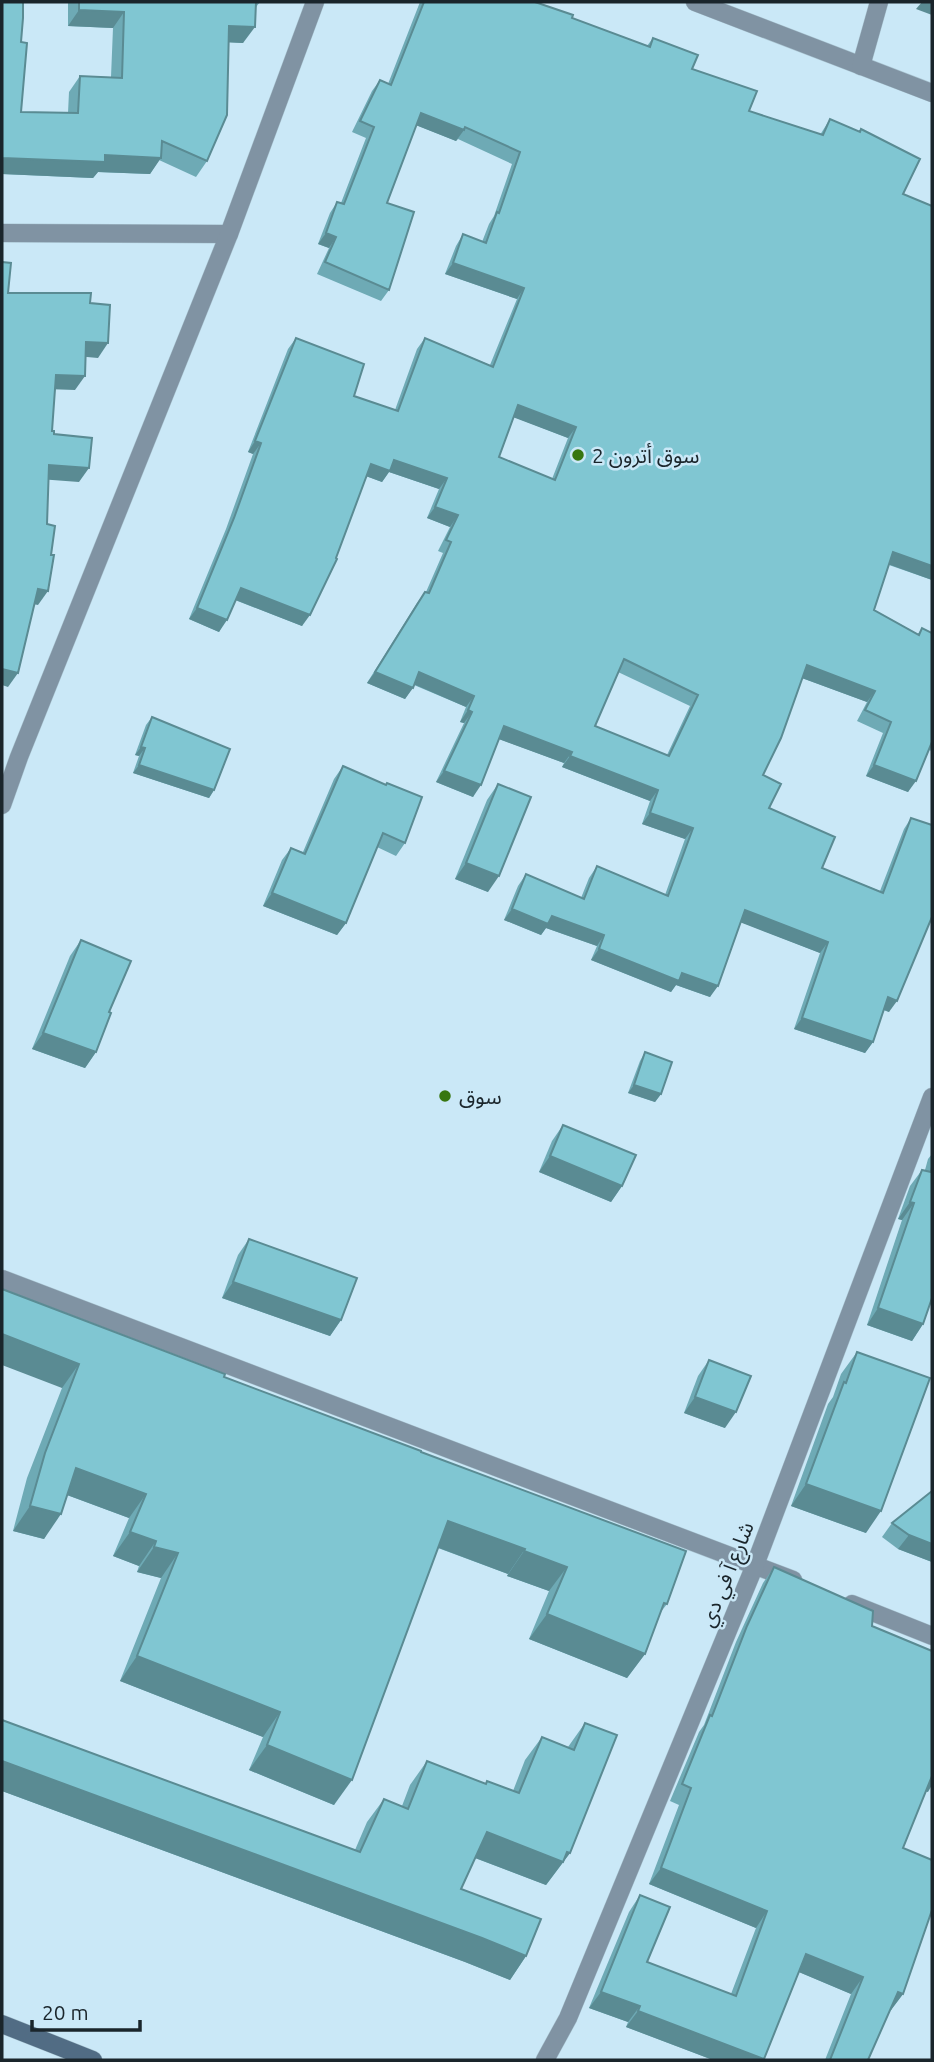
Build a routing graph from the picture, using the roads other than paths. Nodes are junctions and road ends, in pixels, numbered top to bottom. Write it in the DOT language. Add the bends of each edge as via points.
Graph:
graph roads {
  1 [pos="315,2"];
  2 [pos="695,2"];
  3 [pos="879,2"];
  4 [pos="861,66"];
  5 [pos="932,93"];
  6 [pos="2,233"];
  7 [pos="229,234"];
  8 [pos="2,805"];
  9 [pos="932,1097"];
  10 [pos="2,1279"];
  11 [pos="755,1565"];
  12 [pos="806,1586"];
  13 [pos="831,1596"];
  14 [pos="932,1636"];
  15 [pos="2,2024"];
  16 [pos="93,2060"];
  17 [pos="545,2060"];
  1 -- 7 [label="street"];
  2 -- 4 [label="street"];
  3 -- 4 [label="street"];
  4 -- 5 [label="street"];
  6 -- 7 [label="street"];
  7 -- 8 [label="street"];
  9 -- 11 [label="street, شارع آ في دي"];
  10 -- 11 [label="street"];
  11 -- 12 [label="street"];
  11 -- 17 [label="street, شارع آ في دي" via="568,2018"];
  13 -- 14 [label="street"];
  15 -- 16 [label="main road"];
}
